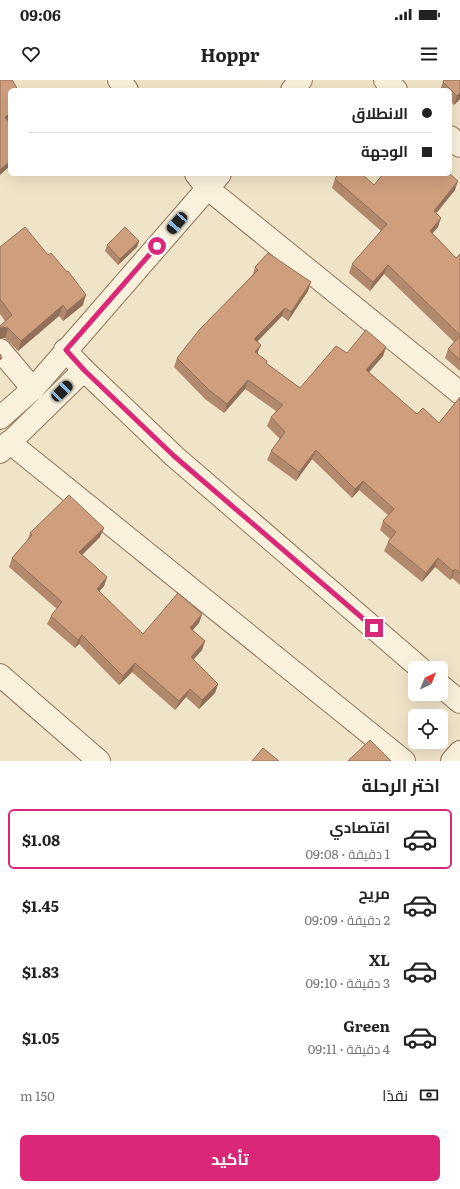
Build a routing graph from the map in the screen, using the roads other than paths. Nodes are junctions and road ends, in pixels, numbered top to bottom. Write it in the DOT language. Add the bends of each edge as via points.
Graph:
graph roads {
  1 [pos="119,80"];
  2 [pos="301,80"];
  3 [pos="385,80"];
  4 [pos="125,88"];
  5 [pos="294,88"];
  6 [pos="394,88"];
  7 [pos="452,139"];
  8 [pos="460,146"];
  9 [pos="208,179"];
  10 [pos="0,350"];
  11 [pos="66,350"];
  12 [pos="84,370"];
  13 [pos="33,389"];
  14 [pos="460,393"];
  15 [pos="0,418"];
  16 [pos="4,447"];
  17 [pos="412,661"];
  18 [pos="0,675"];
  19 [pos="448,692"];
  20 [pos="460,702"];
  21 [pos="460,752"];
  22 [pos="99,761"];
  23 [pos="404,761"];
  24 [pos="452,761"];
  1 -- 4 [label="street"];
  2 -- 5 [label="street"];
  3 -- 6 [label="street"];
  7 -- 8 [label="street"];
  9 -- 11 [label="street"];
  9 -- 14 [label="street"];
  10 -- 13 [label="street"];
  11 -- 12 [label="street"];
  11 -- 13 [label="street"];
  12 -- 16 [label="street"];
  12 -- 17 [label="street" via="174,456"];
  13 -- 15 [label="street"];
  16 -- 23 [label="street"];
  18 -- 22 [label="street"];
  19 -- 20 [label="street"];
  21 -- 24 [label="street"];
}
